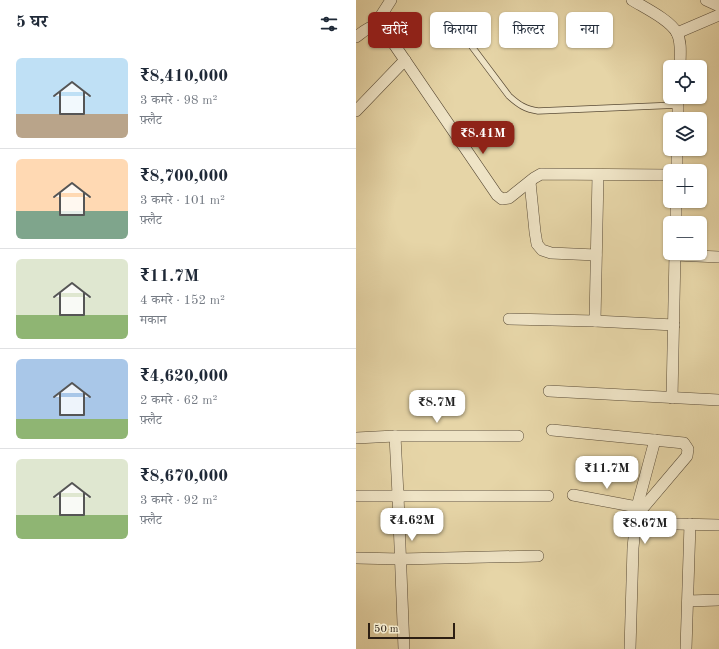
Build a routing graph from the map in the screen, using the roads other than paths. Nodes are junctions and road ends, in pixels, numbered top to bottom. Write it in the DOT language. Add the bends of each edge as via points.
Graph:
graph roads {
  1 [pos="632,0"];
  2 [pos="706,0"];
  3 [pos="389,1"];
  4 [pos="719,6"];
  5 [pos="383,12"];
  6 [pos="719,15"];
  7 [pos="368,28"];
  8 [pos="677,33"];
  9 [pos="356,37"];
  10 [pos="397,48"];
  11 [pos="472,48"];
  12 [pos="405,60"];
  13 [pos="680,60"];
  14 [pos="663,102"];
  15 [pos="356,111"];
  16 [pos="598,175"];
  17 [pos="663,175"];
  18 [pos="530,182"];
  19 [pos="596,255"];
  20 [pos="707,256"];
  21 [pos="719,257"];
  22 [pos="675,260"];
  23 [pos="509,319"];
  24 [pos="595,321"];
  25 [pos="674,325"];
  26 [pos="549,392"];
  27 [pos="672,398"];
  28 [pos="719,400"];
  29 [pos="552,430"];
  30 [pos="395,436"];
  31 [pos="518,436"];
  32 [pos="356,438"];
  33 [pos="655,440"];
  34 [pos="398,495"];
  35 [pos="573,495"];
  36 [pos="356,496"];
  37 [pos="548,496"];
  38 [pos="636,515"];
  39 [pos="690,524"];
  40 [pos="719,525"];
  41 [pos="538,556"];
  42 [pos="356,558"];
  43 [pos="401,559"];
  44 [pos="719,600"];
  45 [pos="688,601"];
  46 [pos="404,649"];
  47 [pos="630,649"];
  48 [pos="686,649"];
  1 -- 8 [label="street" via="669,22"];
  2 -- 4 [label="street"];
  3 -- 5 [label="street"];
  6 -- 8 [label="street"];
  7 -- 9 [label="street"];
  8 -- 13 [label="street"];
  10 -- 12 [label="street"];
  11 -- 14 [label="lane" via="509,96 530,110"];
  12 -- 15 [label="street"];
  12 -- 18 [label="street" via="497,195 502,199 509,198"];
  16 -- 17 [label="street"];
  16 -- 18 [label="street" via="542,174"];
  16 -- 19 [label="street"];
  18 -- 19 [label="street" via="537,244 542,250 551,253"];
  19 -- 24 [label="street"];
  20 -- 21 [label="street"];
  22 -- 25 [label="street"];
  23 -- 24 [label="street"];
  24 -- 25 [label="street"];
  25 -- 27 [label="street"];
  26 -- 27 [label="street"];
  27 -- 28 [label="street"];
  29 -- 33 [label="street"];
  30 -- 31 [label="street"];
  30 -- 32 [label="street"];
  30 -- 34 [label="street"];
  33 -- 38 [label="street"];
  33 -- 38 [label="street" via="684,443 688,449 687,456"];
  34 -- 36 [label="street"];
  34 -- 37 [label="street"];
  34 -- 43 [label="street"];
  35 -- 38 [label="street"];
  38 -- 39 [label="street"];
  38 -- 47 [label="street"];
  39 -- 40 [label="street"];
  39 -- 45 [label="street"];
  41 -- 43 [label="street"];
  42 -- 43 [label="street"];
  43 -- 46 [label="street"];
  44 -- 45 [label="street"];
  45 -- 48 [label="street"];
}
